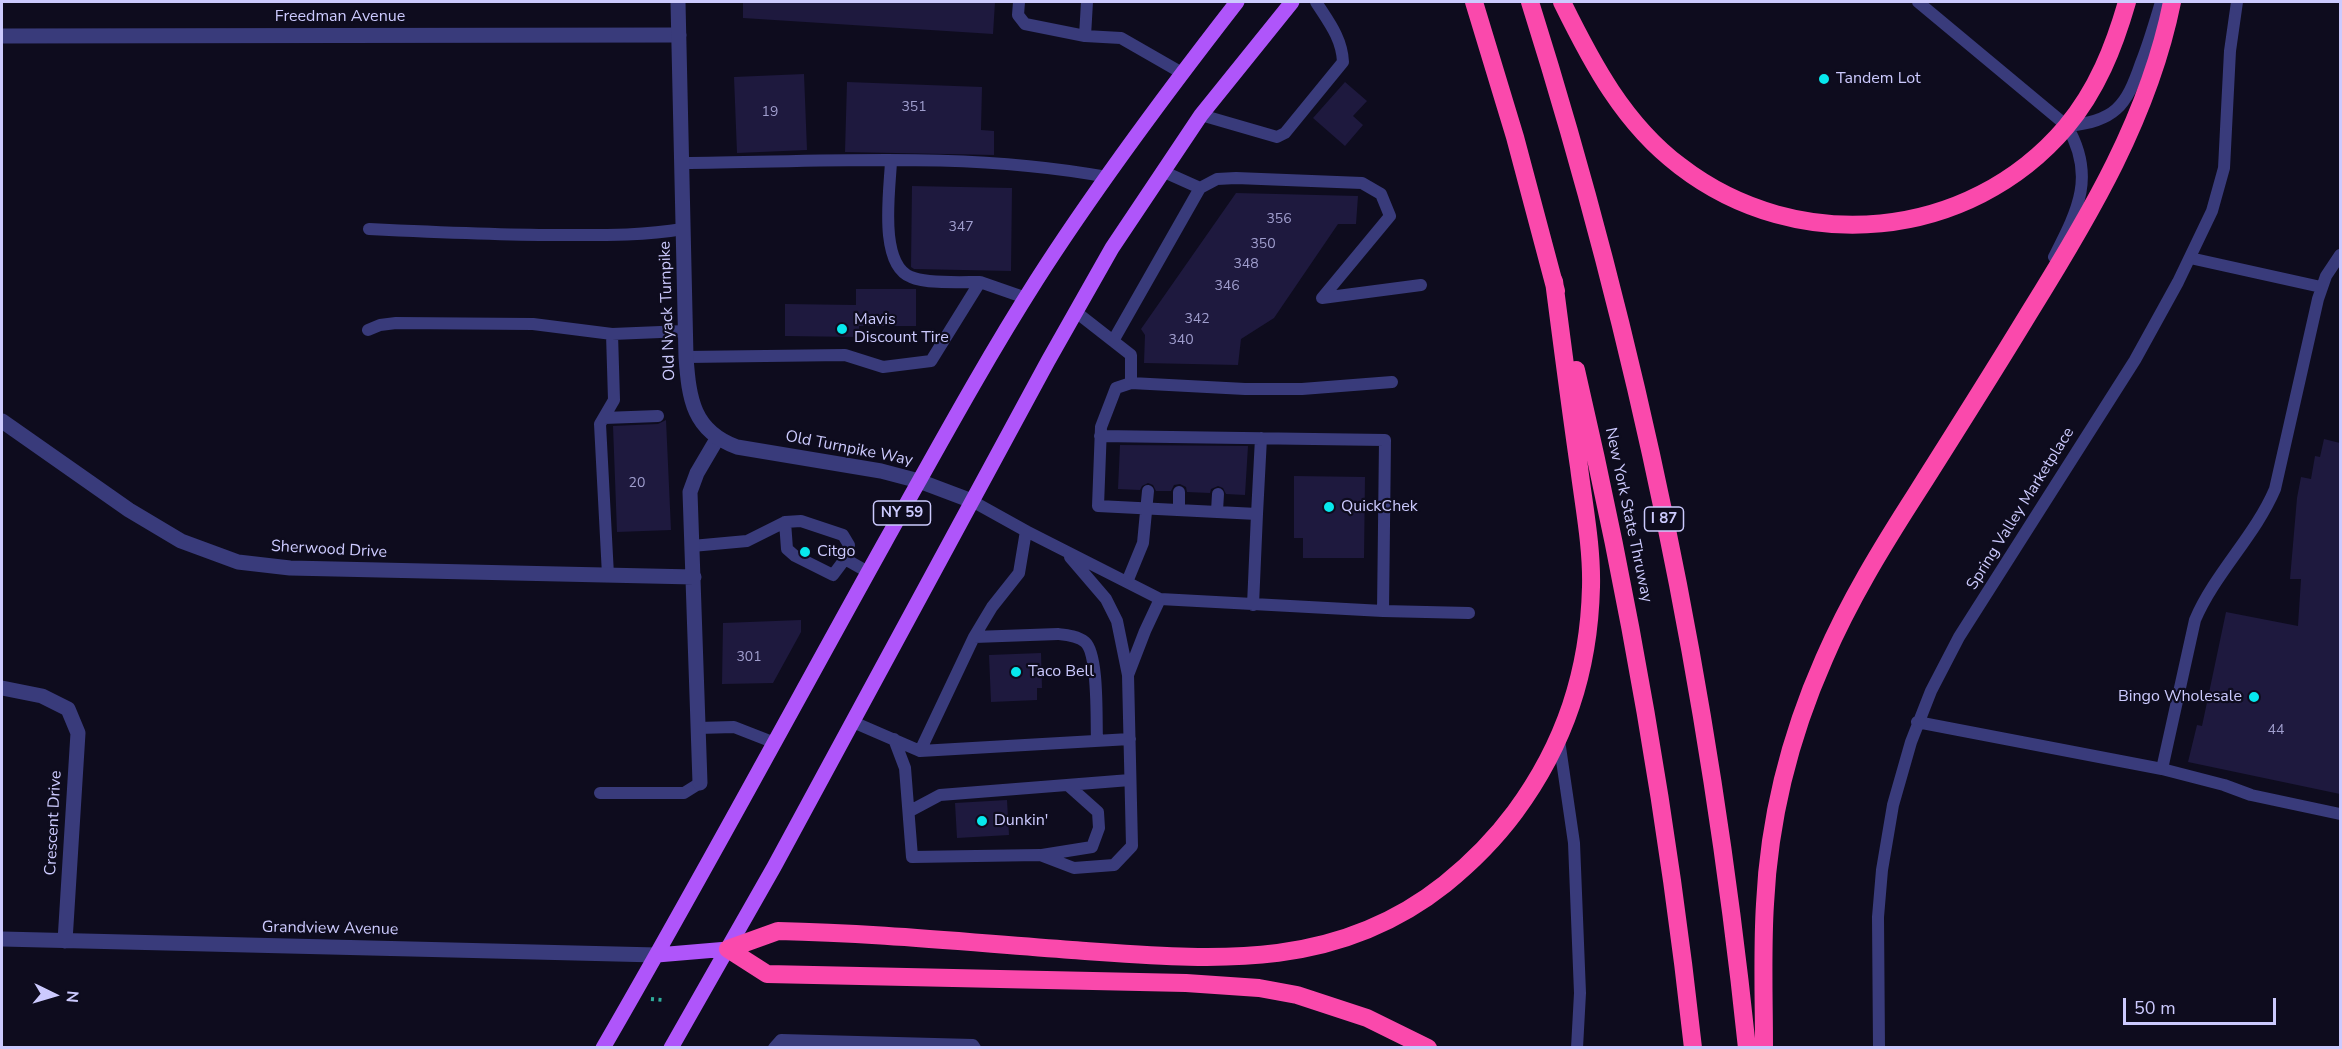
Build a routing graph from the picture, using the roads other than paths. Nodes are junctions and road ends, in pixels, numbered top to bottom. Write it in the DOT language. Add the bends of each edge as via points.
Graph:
graph roads {
  1 [pos="678,2"];
  2 [pos="1019,2"];
  3 [pos="1087,2"];
  4 [pos="1237,2"];
  5 [pos="1292,2"];
  6 [pos="1316,2"];
  7 [pos="1474,2"];
  8 [pos="1530,2"];
  9 [pos="1562,2"];
  10 [pos="1918,2"];
  11 [pos="2127,2"];
  12 [pos="2161,2"];
  13 [pos="2172,2"];
  14 [pos="2237,2"];
  15 [pos="680,35"];
  16 [pos="2,36"];
  17 [pos="1085,36"];
  18 [pos="1182,73"];
  19 [pos="1201,115"];
  20 [pos="2067,126"];
  21 [pos="891,161"];
  22 [pos="682,163"];
  23 [pos="1162,171"];
  24 [pos="1107,177"];
  25 [pos="1200,188"];
  26 [pos="369,229"];
  27 [pos="683,229"];
  28 [pos="2340,255"];
  29 [pos="2190,258"];
  30 [pos="1554,281"];
  31 [pos="980,282"];
  32 [pos="1421,285"];
  33 [pos="2321,287"];
  34 [pos="1026,298"];
  35 [pos="1076,312"];
  36 [pos="368,330"];
  37 [pos="685,331"];
  38 [pos="612,334"];
  39 [pos="1113,341"];
  40 [pos="2011,344"];
  41 [pos="686,357"];
  42 [pos="1392,382"];
  43 [pos="1131,383"];
  44 [pos="658,416"];
  45 [pos="604,418"];
  46 [pos="2,421"];
  47 [pos="1100,436"];
  48 [pos="1261,438"];
  49 [pos="717,439"];
  50 [pos="919,481"];
  51 [pos="1148,490"];
  52 [pos="1179,492"];
  53 [pos="1218,494"];
  54 [pos="972,501"];
  55 [pos="1147,507"];
  56 [pos="1179,509"];
  57 [pos="1217,511"];
  58 [pos="1257,514"];
  59 [pos="785,522"];
  60 [pos="1026,531"];
  61 [pos="692,546"];
  62 [pos="1066,551"];
  63 [pos="845,559"];
  64 [pos="868,572"];
  65 [pos="608,575"];
  66 [pos="694,577"];
  67 [pos="1127,582"];
  68 [pos="1160,599"];
  69 [pos="1253,604"];
  70 [pos="1383,611"];
  71 [pos="1469,613"];
  72 [pos="974,637"];
  73 [pos="1128,675"];
  74 [pos="2,688"];
  75 [pos="853,722"];
  76 [pos="1917,722"];
  77 [pos="698,728"];
  78 [pos="1130,739"];
  79 [pos="894,740"];
  80 [pos="1097,740"];
  81 [pos="1559,740"];
  82 [pos="775,743"];
  83 [pos="920,751"];
  84 [pos="2162,769"];
  85 [pos="1130,780"];
  86 [pos="700,783"];
  87 [pos="1070,786"];
  88 [pos="600,793"];
  89 [pos="910,811"];
  90 [pos="2340,814"];
  91 [pos="1040,855"];
  92 [pos="2,939"];
  93 [pos="65,941"];
  94 [pos="728,949"];
  95 [pos="657,955"];
  96 [pos="603,1047"];
  97 [pos="671,1047"];
  98 [pos="774,1047"];
  99 [pos="975,1047"];
  100 [pos="1428,1047"];
  101 [pos="1577,1047"];
  102 [pos="1693,1047"];
  103 [pos="1747,1047"];
  104 [pos="1764,1047"];
  105 [pos="1879,1047"];
  1 -- 15 [label="street, Old Nyack Turnpike"];
  2 -- 17 [label="lane" via="1018,15 1025,24"];
  3 -- 17 [label="lane"];
  4 -- 18 [label="main road, NY 59"];
  5 -- 19 [label="main road"];
  6 -- 19 [label="lane" via="1338,37 1342,62 1285,133 1277,137 1266,135"];
  7 -- 30 [label="highway, New York State Thruway"];
  8 -- 103 [label="highway, New York State Thruway / I 87" via="1606,268 1664,519 1712,786"];
  9 -- 20 [label="highway" via="1603,79 1647,139 1714,189 1790,218 1829,224 1870,224 1908,220 1944,210 2002,182 2044,150"];
  10 -- 20 [label="lane"];
  11 -- 20 [label="highway" via="2102,72"];
  12 -- 20 [label="lane" via="2127,98 2103,118"];
  13 -- 40 [label="highway" via="2148,87 2115,167"];
  14 -- 29 [label="lane, Spring Valley Marketplace" via="2229,62 2223,175 2212,211"];
  15 -- 16 [label="street, Freedman Avenue"];
  15 -- 22 [label="street, Old Nyack Turnpike"];
  17 -- 18 [label="lane" via="1121,38"];
  18 -- 24 [label="main road, NY 59"];
  19 -- 23 [label="main road"];
  20 -- 40 [label="lane" via="2083,175 2080,199"];
  21 -- 22 [label="lane"];
  21 -- 24 [label="lane" via="953,160 1071,170"];
  21 -- 31 [label="lane" via="890,246 897,267 911,277"];
  22 -- 27 [label="street, Old Nyack Turnpike"];
  23 -- 25 [label="lane"];
  23 -- 35 [label="main road"];
  24 -- 34 [label="main road, NY 59"];
  25 -- 32 [label="lane" via="1217,179 1236,178 1362,183 1381,194 1390,216 1322,298"];
  25 -- 39 [label="lane"];
  26 -- 27 [label="lane" via="574,235 655,234"];
  27 -- 37 [label="street, Old Nyack Turnpike"];
  28 -- 33 [label="lane"];
  29 -- 33 [label="lane"];
  29 -- 76 [label="lane, Spring Valley Marketplace" via="2135,360 1959,637"];
  30 -- 81 [label="highway" via="1591,584 1588,632 1579,679"];
  30 -- 102 [label="highway, New York State Thruway" via="1592,436 1636,656 1669,855"];
  31 -- 34 [label="lane"];
  31 -- 41 [label="lane" via="931,361 883,368 845,355"];
  33 -- 84 [label="lane" via="2276,489 2195,620"];
  34 -- 50 [label="main road, NY 59"];
  35 -- 39 [label="lane"];
  35 -- 54 [label="main road"];
  36 -- 38 [label="lane" via="396,323 533,324"];
  37 -- 38 [label="lane"];
  37 -- 41 [label="street, Old Nyack Turnpike"];
  38 -- 45 [label="lane" via="614,400"];
  39 -- 43 [label="lane" via="1131,355"];
  40 -- 104 [label="highway" via="1862,583 1823,659 1801,718 1779,800 1767,878"];
  41 -- 49 [label="street, Old Nyack Turnpike" via="697,416"];
  42 -- 43 [label="lane" via="1302,389"];
  43 -- 47 [label="lane" via="1116,388"];
  44 -- 45 [label="lane"];
  45 -- 65 [label="lane" via="600,424"];
  46 -- 65 [label="street, Sherwood Drive" via="146,521 181,541 238,562 290,568"];
  47 -- 48 [label="lane" via="1219,441"];
  47 -- 55 [label="lane" via="1098,506"];
  48 -- 58 [label="lane"];
  48 -- 70 [label="lane" via="1385,440"];
  49 -- 50 [label="street, Old Turnpike Way" via="747,449"];
  49 -- 61 [label="street" via="692,483"];
  50 -- 54 [label="street, Old Turnpike Way"];
  50 -- 64 [label="main road, NY 59"];
  51 -- 55 [label="lane"];
  52 -- 56 [label="lane"];
  53 -- 57 [label="lane"];
  54 -- 60 [label="lane"];
  54 -- 75 [label="main road"];
  55 -- 56 [label="lane"];
  55 -- 67 [label="lane" via="1143,543"];
  56 -- 57 [label="lane"];
  57 -- 58 [label="lane"];
  58 -- 69 [label="lane"];
  59 -- 61 [label="lane" via="747,541"];
  59 -- 63 [label="lane" via="801,521 843,535 849,545"];
  59 -- 63 [label="lane" via="787,549 795,556 833,574"];
  60 -- 62 [label="lane"];
  60 -- 72 [label="lane" via="1019,573"];
  61 -- 66 [label="street"];
  62 -- 67 [label="lane"];
  62 -- 73 [label="lane" via="1106,599 1117,621"];
  63 -- 64 [label="lane"];
  64 -- 82 [label="main road, NY 59"];
  65 -- 66 [label="street, Sherwood Drive"];
  66 -- 77 [label="street"];
  67 -- 68 [label="lane"];
  68 -- 69 [label="lane"];
  68 -- 73 [label="lane"];
  69 -- 70 [label="lane"];
  70 -- 71 [label="lane"];
  72 -- 80 [label="lane" via="1058,634 1086,642 1093,657"];
  72 -- 83 [label="lane"];
  73 -- 78 [label="lane"];
  74 -- 93 [label="street, Crescent Drive" via="42,696 68,709 78,733"];
  75 -- 79 [label="lane"];
  75 -- 94 [label="main road"];
  76 -- 84 [label="lane"];
  76 -- 105 [label="lane, Spring Valley Marketplace" via="1893,805 1881,870"];
  77 -- 82 [label="lane" via="734,727"];
  77 -- 86 [label="street"];
  78 -- 80 [label="lane"];
  78 -- 85 [label="lane"];
  79 -- 83 [label="lane"];
  79 -- 89 [label="lane" via="905,768"];
  80 -- 83 [label="lane"];
  81 -- 94 [label="highway" via="1509,820 1457,874 1400,915 1333,943 1264,955 1172,957 778,931"];
  81 -- 101 [label="lane" via="1574,843 1580,993"];
  82 -- 95 [label="main road, NY 59"];
  84 -- 90 [label="lane" via="2251,795"];
  85 -- 87 [label="lane"];
  85 -- 91 [label="lane" via="1132,846 1114,865 1074,868"];
  86 -- 88 [label="lane" via="684,793"];
  87 -- 89 [label="lane" via="940,795"];
  87 -- 91 [label="lane" via="1098,812 1099,828 1092,847"];
  89 -- 91 [label="lane" via="912,857"];
  92 -- 93 [label="street, Grandview Avenue"];
  93 -- 95 [label="street, Grandview Avenue"];
  94 -- 95 [label="main road"];
  94 -- 97 [label="main road"];
  94 -- 100 [label="highway" via="767,974 1259,988 1298,995 1358,1015"];
  95 -- 96 [label="main road, NY 59"];
  98 -- 99 [label="lane" via="781,1040 928,1042"];
}
